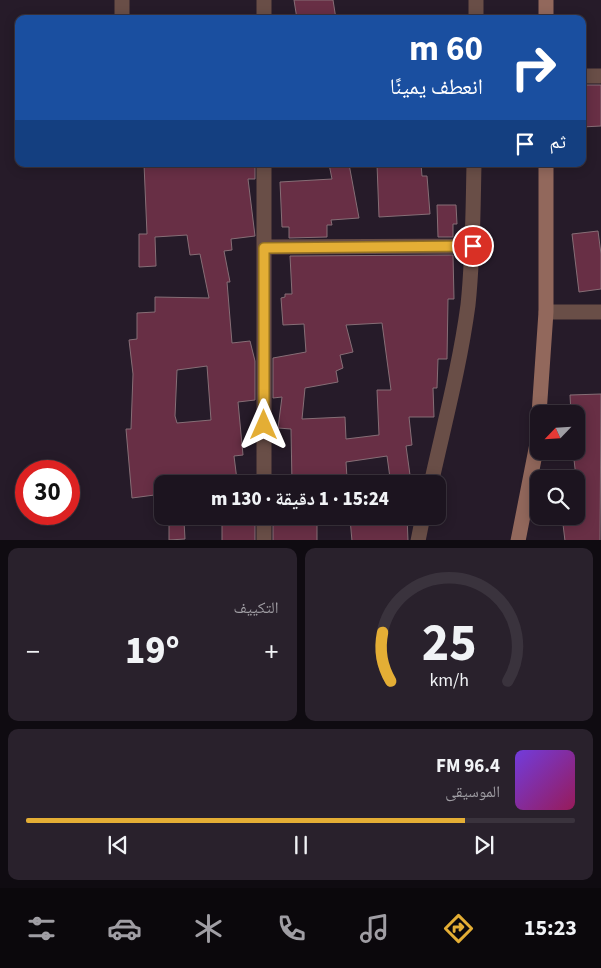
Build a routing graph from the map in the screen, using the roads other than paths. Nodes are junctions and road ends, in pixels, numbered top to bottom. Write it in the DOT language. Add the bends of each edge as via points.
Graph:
graph roads {
  1 [pos="122,0"];
  2 [pos="264,0"];
  3 [pos="476,0"];
  4 [pos="546,0"];
  5 [pos="122,15"];
  6 [pos="264,15"];
  7 [pos="476,15"];
  8 [pos="546,15"];
  9 [pos="586,76"];
  10 [pos="601,76"];
  11 [pos="264,167"];
  12 [pos="474,167"];
  13 [pos="546,167"];
  14 [pos="473,246"];
  15 [pos="264,248"];
  16 [pos="546,312"];
  17 [pos="601,312"];
  18 [pos="540,405"];
  19 [pos="534,460"];
  20 [pos="264,475"];
  21 [pos="433,475"];
  22 [pos="264,525"];
  23 [pos="421,525"];
  24 [pos="264,540"];
  25 [pos="418,540"];
  26 [pos="518,540"];
  1 -- 5 [label="street"];
  2 -- 6 [label="street"];
  3 -- 7 [label="street"];
  4 -- 8 [label="street"];
  9 -- 10 [label="street"];
  11 -- 15 [label="street"];
  12 -- 14 [label="street"];
  13 -- 16 [label="street"];
  14 -- 15 [label="street"];
  14 -- 21 [label="street" via="468,306"];
  15 -- 20 [label="street"];
  16 -- 17 [label="street"];
  16 -- 18 [label="street"];
  19 -- 26 [label="street"];
  22 -- 24 [label="street"];
  23 -- 25 [label="street"];
}
